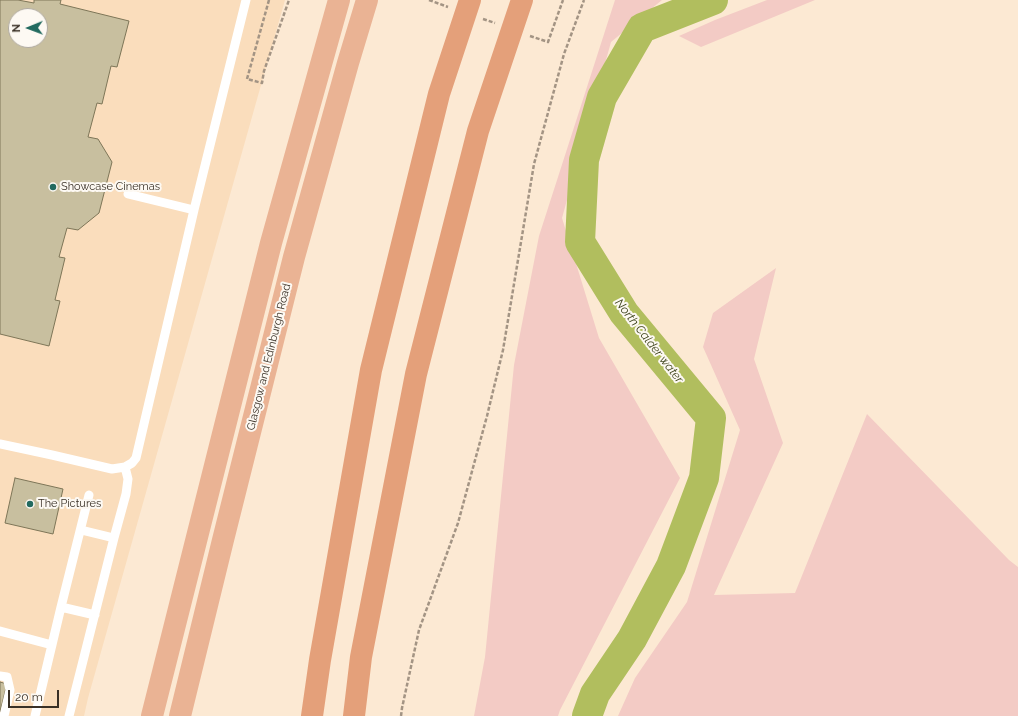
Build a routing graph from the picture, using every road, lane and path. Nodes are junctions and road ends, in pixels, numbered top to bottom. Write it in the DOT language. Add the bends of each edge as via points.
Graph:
graph roads {
  1 [pos="246,0"];
  2 [pos="269,0"];
  3 [pos="289,0"];
  4 [pos="339,0"];
  5 [pos="367,0"];
  6 [pos="470,0"];
  7 [pos="522,0"];
  8 [pos="584,0"];
  9 [pos="128,194"];
  10 [pos="194,210"];
  11 [pos="271,243"];
  12 [pos="1,447"];
  13 [pos="124,468"];
  14 [pos="89,495"];
  15 [pos="81,530"];
  16 [pos="114,538"];
  17 [pos="222,540"];
  18 [pos="61,607"];
  19 [pos="95,615"];
  20 [pos="0,631"];
  21 [pos="52,645"];
  22 [pos="0,676"];
  23 [pos="4,716"];
  24 [pos="35,716"];
  25 [pos="69,716"];
  26 [pos="138,716"];
  27 [pos="152,716"];
  28 [pos="180,716"];
  29 [pos="190,716"];
  30 [pos="312,716"];
  31 [pos="354,716"];
  32 [pos="401,716"];
  1 -- 10 [label="lane"];
  2 -- 3 [label="path" via="247,79 262,83 264,70"];
  4 -- 11 [label="highway"];
  5 -- 17 [label="highway, Glasgow and Edinburgh Road" via="294,257"];
  6 -- 30 [label="highway" via="439,94 371,370"];
  7 -- 31 [label="highway" via="478,131 416,374 361,657"];
  8 -- 32 [label="path" via="564,54 534,164 503,350 488,409 458,523 419,630"];
  9 -- 10 [label="lane"];
  10 -- 13 [label="lane" via="136,458"];
  11 -- 26 [label="highway"];
  11 -- 27 [label="highway"];
  12 -- 13 [label="lane" via="112,469"];
  13 -- 16 [label="lane" via="128,479 126,494"];
  14 -- 15 [label="lane"];
  15 -- 16 [label="lane"];
  15 -- 18 [label="lane"];
  16 -- 19 [label="lane"];
  17 -- 28 [label="highway, Glasgow and Edinburgh Road"];
  17 -- 29 [label="highway"];
  18 -- 19 [label="lane"];
  18 -- 21 [label="lane"];
  19 -- 25 [label="lane"];
  20 -- 21 [label="lane"];
  21 -- 24 [label="lane"];
  22 -- 23 [label="lane" via="7,677 10,690"];
}
